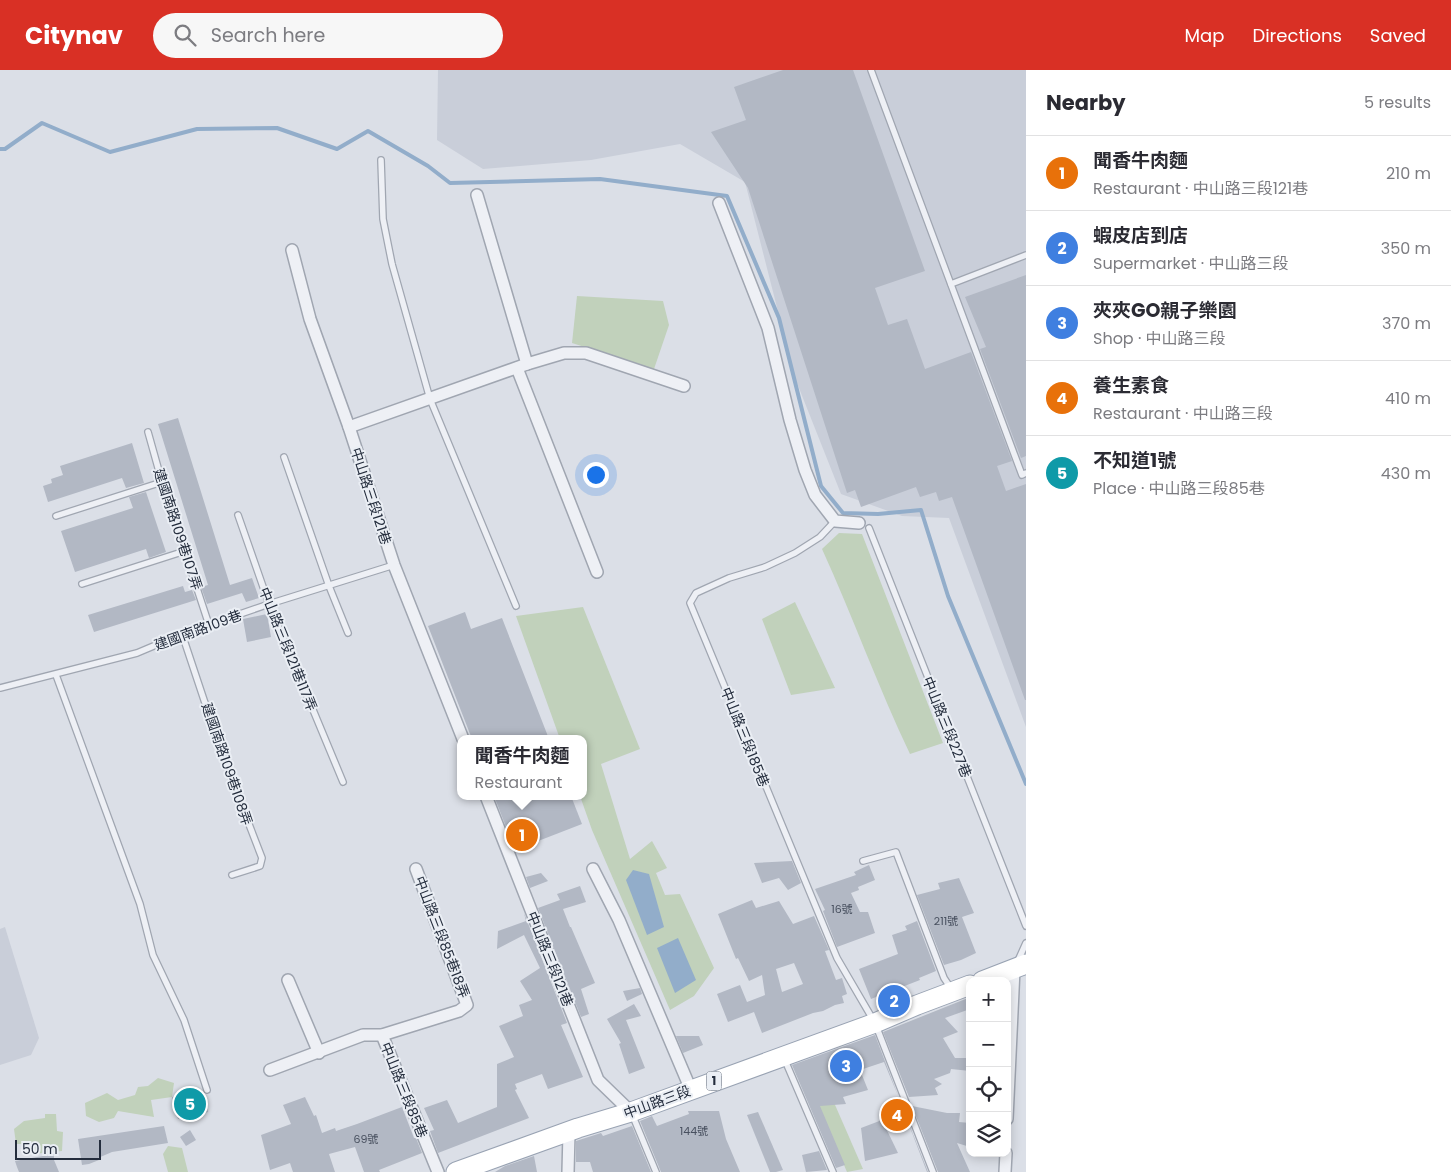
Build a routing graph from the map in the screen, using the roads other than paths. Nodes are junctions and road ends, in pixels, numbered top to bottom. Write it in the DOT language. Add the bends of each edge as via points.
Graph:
graph roads {
  1 [pos="872,70"];
  2 [pos="381,160"];
  3 [pos="477,195"];
  4 [pos="719,203"];
  5 [pos="292,250"];
  6 [pos="1026,256"];
  7 [pos="951,284"];
  8 [pos="522,366"];
  9 [pos="684,386"];
  10 [pos="430,399"];
  11 [pos="349,427"];
  12 [pos="148,432"];
  13 [pos="284,457"];
  14 [pos="1026,473"];
  15 [pos="162,482"];
  16 [pos="238,515"];
  17 [pos="56,516"];
  18 [pos="835,522"];
  19 [pos="864,525"];
  20 [pos="185,551"];
  21 [pos="394,565"];
  22 [pos="597,572"];
  23 [pos="82,584"];
  24 [pos="329,586"];
  25 [pos="269,604"];
  26 [pos="516,606"];
  27 [pos="209,625"];
  28 [pos="348,633"];
  29 [pos="182,634"];
  30 [pos="56,675"];
  31 [pos="0,688"];
  32 [pos="461,735"];
  33 [pos="342,782"];
  34 [pos="488,800"];
  35 [pos="864,861"];
  36 [pos="416,869"];
  37 [pos="593,869"];
  38 [pos="232,875"];
  39 [pos="1026,926"];
  40 [pos="1026,943"];
  41 [pos="1020,967"];
  42 [pos="993,977"];
  43 [pos="288,980"];
  44 [pos="961,988"];
  45 [pos="876,1022"];
  46 [pos="382,1035"];
  47 [pos="319,1053"];
  48 [pos="783,1056"];
  49 [pos="270,1070"];
  50 [pos="207,1090"];
  51 [pos="691,1090"];
  52 [pos="631,1112"];
  53 [pos="1008,1112"];
  54 [pos="569,1133"];
  55 [pos="1006,1157"];
  56 [pos="438,1172"];
  57 [pos="456,1172"];
  58 [pos="568,1172"];
  59 [pos="656,1172"];
  60 [pos="833,1172"];
  61 [pos="933,1172"];
  62 [pos="1005,1172"];
  1 -- 7 [label="lane"];
  2 -- 10 [label="lane" via="383,219 392,264"];
  3 -- 8 [label="street"];
  4 -- 18 [label="street" via="768,328 805,470 815,495"];
  5 -- 11 [label="street, 中山路三段121巷" via="310,318"];
  6 -- 7 [label="lane"];
  7 -- 14 [label="lane" via="1022,475"];
  8 -- 9 [label="street" via="564,353 586,353"];
  8 -- 10 [label="street"];
  8 -- 22 [label="street"];
  10 -- 11 [label="street"];
  10 -- 26 [label="lane"];
  11 -- 21 [label="street, 中山路三段121巷"];
  12 -- 15 [label="lane, 建國南路109巷107弄"];
  13 -- 24 [label="lane"];
  15 -- 17 [label="lane"];
  15 -- 20 [label="lane, 建國南路109巷107弄"];
  16 -- 25 [label="lane, 中山路三段121巷117弄"];
  18 -- 19 [label="street"];
  18 -- 45 [label="lane, 中山路三段185巷" via="795,554 696,593 690,603 837,958"];
  19 -- 39 [label="lane, 中山路三段227巷"];
  20 -- 23 [label="lane"];
  20 -- 27 [label="lane, 建國南路109巷107弄"];
  21 -- 24 [label="lane, 建國南路109巷"];
  21 -- 32 [label="street, 中山路三段121巷"];
  24 -- 25 [label="lane, 建國南路109巷"];
  24 -- 28 [label="lane"];
  25 -- 27 [label="lane, 建國南路109巷"];
  25 -- 33 [label="lane, 中山路三段121巷117弄"];
  27 -- 29 [label="lane, 建國南路109巷"];
  29 -- 30 [label="lane, 建國南路109巷" via="137,653"];
  29 -- 38 [label="lane, 建國南路109巷108弄" via="223,757 262,858 260,866"];
  30 -- 31 [label="lane, 建國南路109巷"];
  30 -- 50 [label="lane" via="140,904 153,955 184,1020"];
  34 -- 52 [label="street, 中山路三段121巷" via="598,1080"];
  35 -- 44 [label="lane" via="896,852 944,978"];
  36 -- 46 [label="street, 中山路三段85巷18弄" via="467,1005 459,1011"];
  37 -- 51 [label="street" via="619,920"];
  40 -- 41 [label="lane"];
  41 -- 42 [label="main road"];
  41 -- 53 [label="street"];
  43 -- 47 [label="street"];
  44 -- 45 [label="main road, 中山路三段 / 1"];
  45 -- 48 [label="main road, 中山路三段 / 1"];
  45 -- 61 [label="lane"];
  46 -- 47 [label="street, 中山路三段85巷" via="363,1035"];
  46 -- 56 [label="street, 中山路三段85巷"];
  47 -- 49 [label="street, 中山路三段85巷"];
  48 -- 51 [label="main road, 中山路三段 / 1"];
  48 -- 60 [label="lane"];
  51 -- 52 [label="main road, 中山路三段 / 1"];
  52 -- 54 [label="main road, 中山路三段 / 1"];
  52 -- 59 [label="lane"];
  54 -- 57 [label="main road, 中山路三段 / 1"];
  54 -- 58 [label="street"];
  55 -- 62 [label="street"];
}
